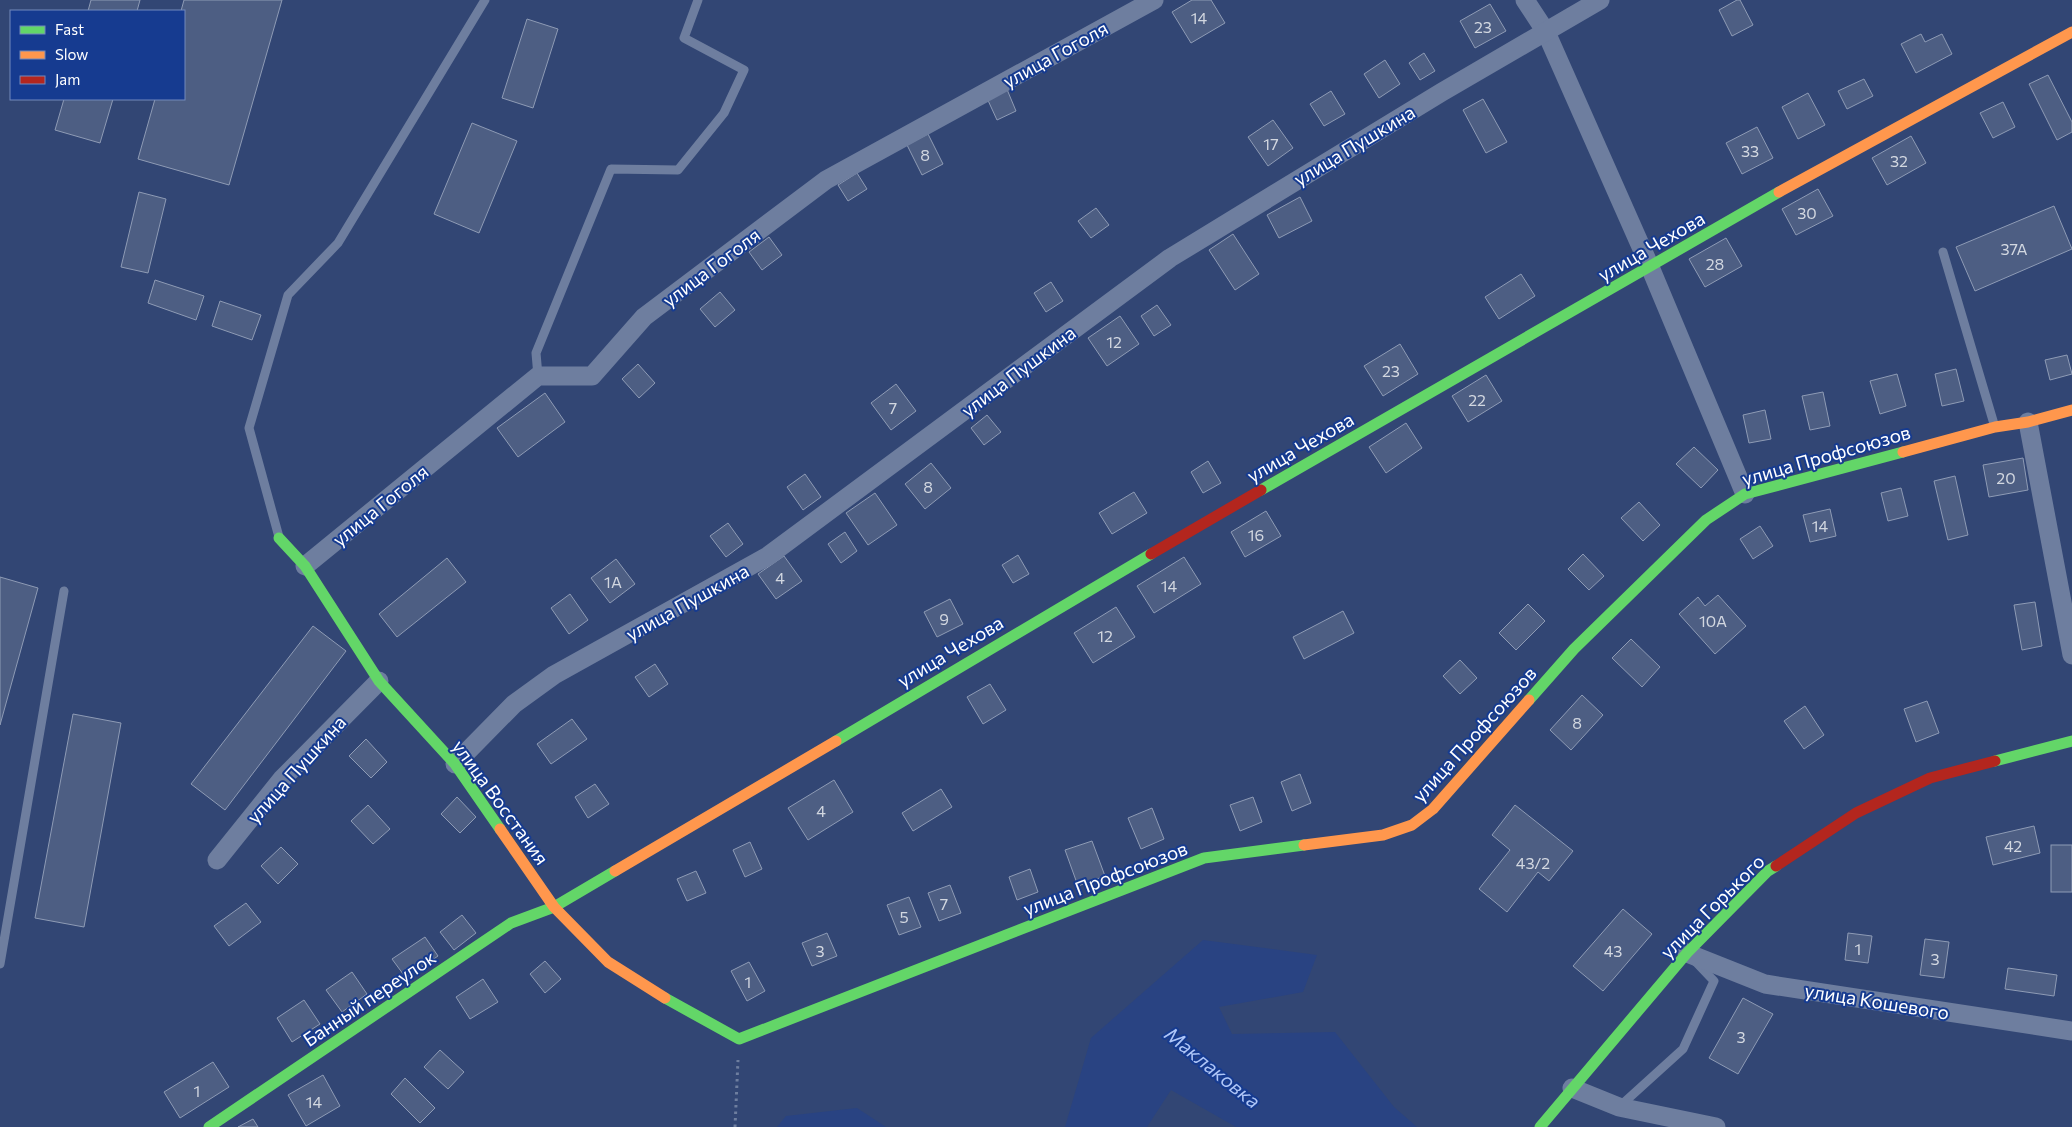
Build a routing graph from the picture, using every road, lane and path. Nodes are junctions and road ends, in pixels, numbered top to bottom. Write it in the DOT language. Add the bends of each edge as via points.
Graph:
graph roads {
  1 [pos="485,0"];
  2 [pos="698,0"];
  3 [pos="1154,0"];
  4 [pos="1525,0"];
  5 [pos="1600,0"];
  6 [pos="1546,32"];
  7 [pos="2072,32"];
  8 [pos="1943,252"];
  9 [pos="1650,267"];
  10 [pos="538,376"];
  11 [pos="2072,410"];
  12 [pos="2028,422"];
  13 [pos="1995,427"];
  14 [pos="1745,494"];
  15 [pos="279,538"];
  16 [pos="305,566"];
  17 [pos="64,591"];
  18 [pos="2072,655"];
  19 [pos="379,681"];
  20 [pos="2072,741"];
  21 [pos="455,764"];
  22 [pos="217,860"];
  23 [pos="554,907"];
  24 [pos="1687,953"];
  25 [pos="0,964"];
  26 [pos="2072,1031"];
  27 [pos="739,1039"];
  28 [pos="1572,1088"];
  29 [pos="1619,1107"];
  30 [pos="209,1127"];
  31 [pos="735,1127"];
  32 [pos="1540,1127"];
  33 [pos="1716,1127"];
  1 -- 15 [label="lane" via="338,243 288,295 249,428"];
  2 -- 10 [label="lane" via="684,38 744,70 724,113 678,170 610,169 536,353"];
  3 -- 10 [label="street, улица Гоголя" via="826,180 644,317 592,376"];
  4 -- 6 [label="street"];
  5 -- 6 [label="street, улица Пушкина"];
  6 -- 9 [label="street"];
  6 -- 21 [label="street, улица Пушкина" via="1170,258 768,556 554,675 514,704"];
  7 -- 9 [label="street, улица Чехова" via="1816,171"];
  8 -- 13 [label="lane"];
  9 -- 14 [label="street"];
  9 -- 23 [label="street, улица Чехова" via="1028,625"];
  10 -- 16 [label="street, улица Гоголя"];
  11 -- 12 [label="street, улица Профсоюзов"];
  12 -- 13 [label="street, улица Профсоюзов"];
  12 -- 18 [label="street"];
  13 -- 14 [label="street, улица Профсоюзов"];
  14 -- 27 [label="street, улица Профсоюзов" via="1706,520 1574,648 1433,809 1412,825 1383,835 1204,858"];
  15 -- 16 [label="street, улица Восстания"];
  16 -- 19 [label="street, улица Восстания"];
  17 -- 25 [label="lane"];
  19 -- 21 [label="street, улица Восстания"];
  19 -- 22 [label="street, улица Пушкина" via="282,778"];
  20 -- 24 [label="street, улица Горького" via="1930,778 1856,813 1768,871"];
  21 -- 23 [label="street, улица Восстания"];
  23 -- 27 [label="street, улица Восстания" via="608,962 671,1002"];
  23 -- 30 [label="street, Банный переулок" via="510,923"];
  24 -- 26 [label="street, улица Кошевого" via="1765,984"];
  24 -- 28 [label="street, улица Горького"];
  24 -- 29 [label="lane" via="1714,981 1683,1049"];
  27 -- 31 [label="path"];
  28 -- 29 [label="street"];
  28 -- 32 [label="street, улица Горького"];
  29 -- 33 [label="street"];
}
